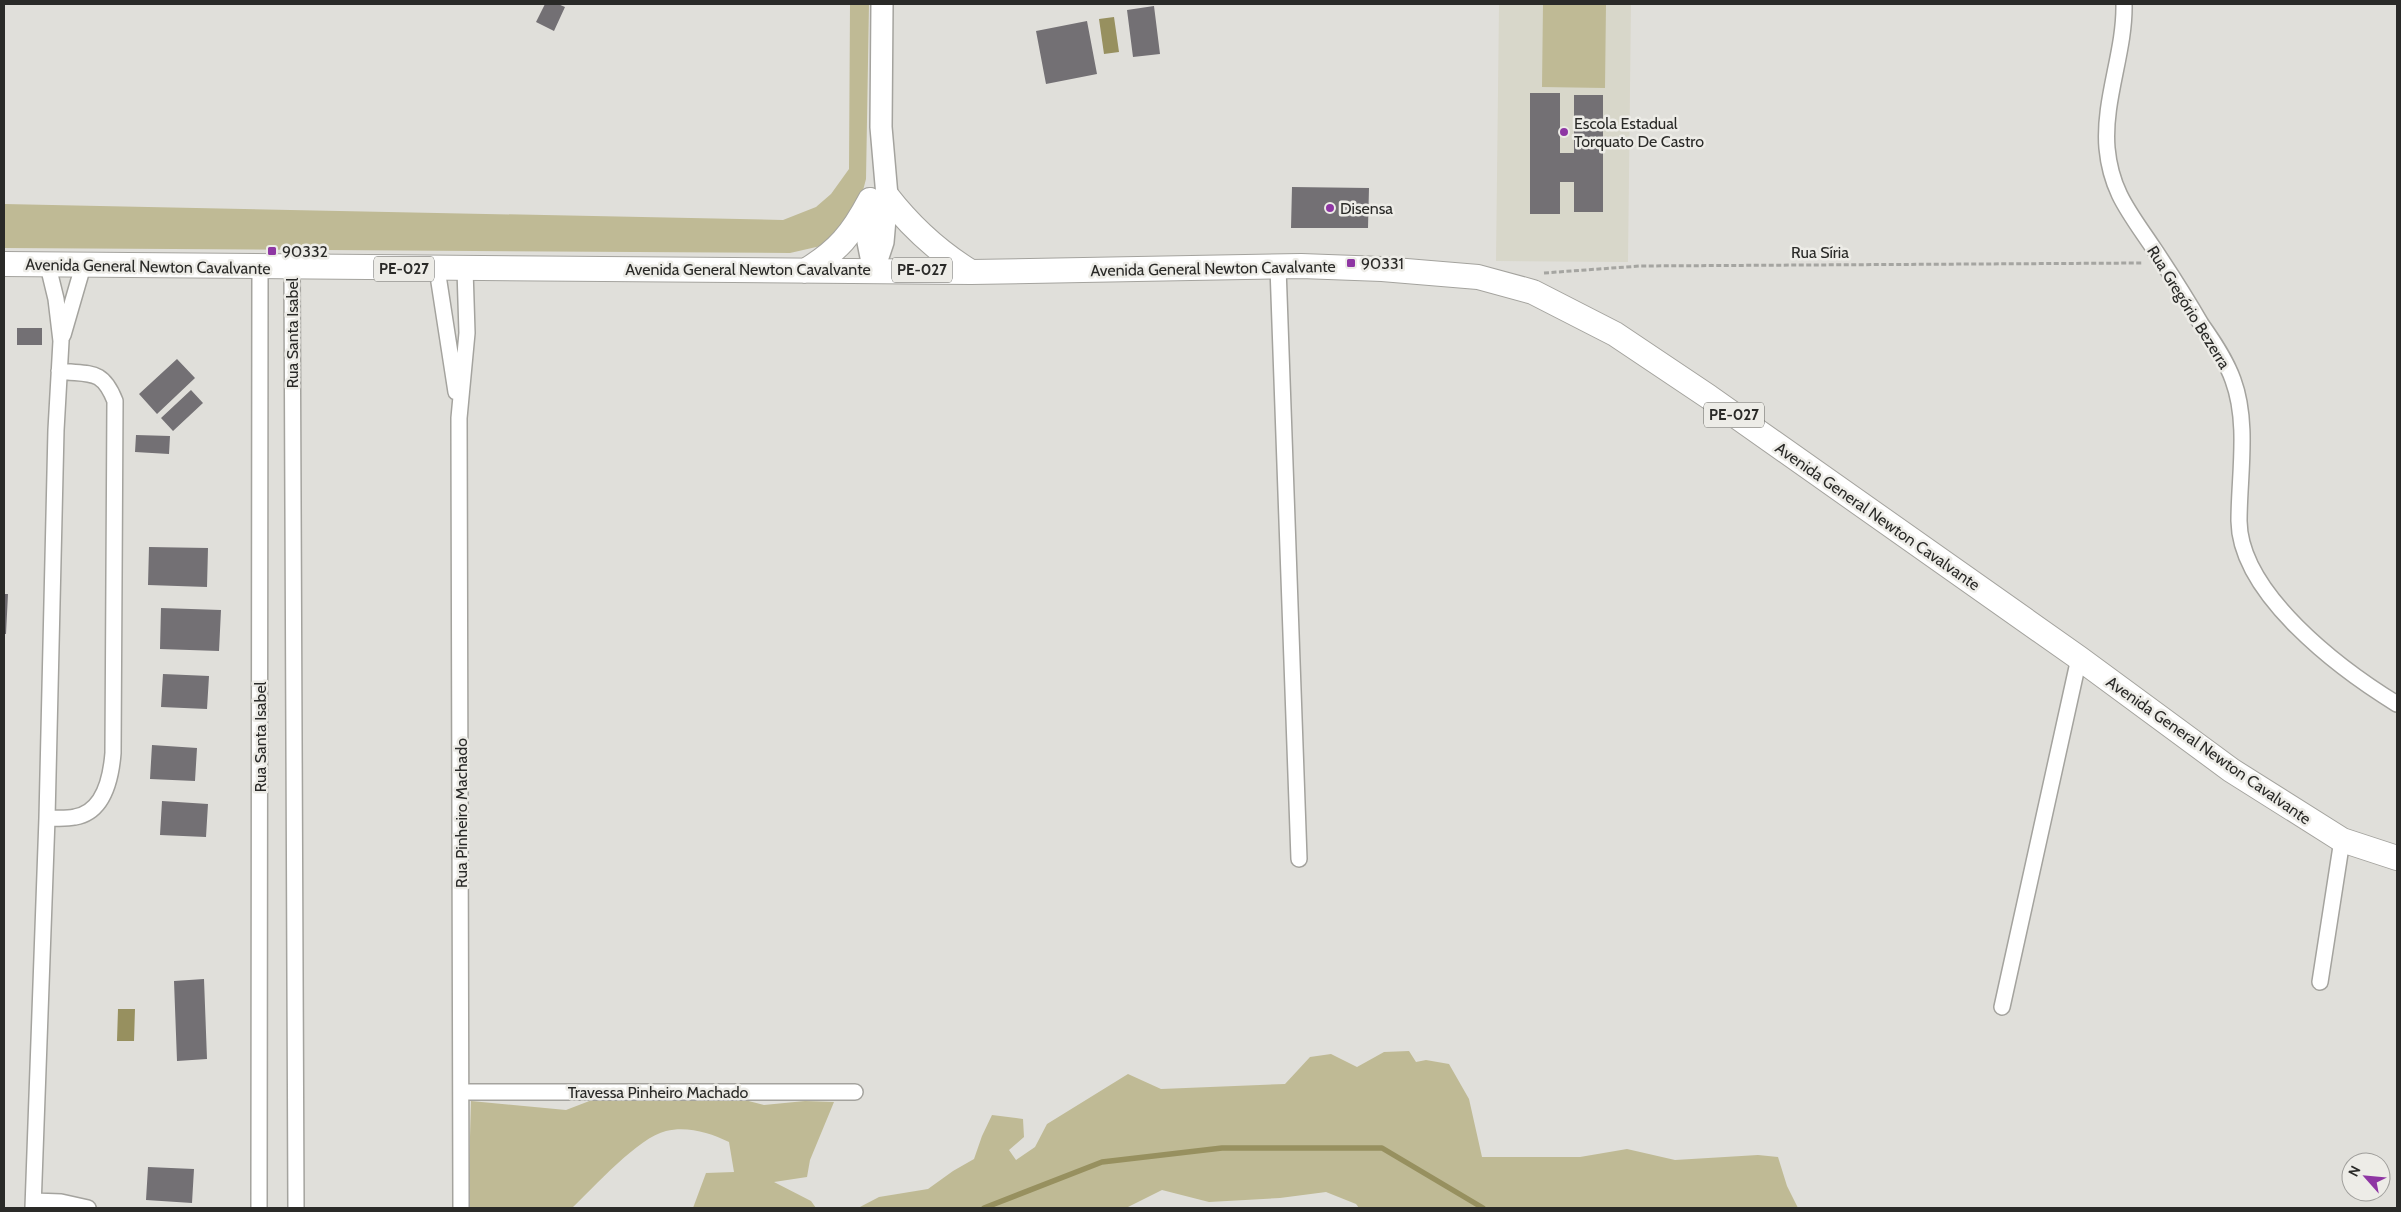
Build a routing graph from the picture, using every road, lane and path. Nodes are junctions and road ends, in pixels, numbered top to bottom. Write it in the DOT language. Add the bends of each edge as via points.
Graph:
graph roads {
  1 [pos="882,4"];
  2 [pos="2124,4"];
  3 [pos="879,198"];
  4 [pos="2163,262"];
  5 [pos="4,264"];
  6 [pos="48,266"];
  7 [pos="83,266"];
  8 [pos="260,267"];
  9 [pos="1278,267"];
  10 [pos="292,268"];
  11 [pos="437,269"];
  12 [pos="465,269"];
  13 [pos="874,269"];
  14 [pos="805,271"];
  15 [pos="971,272"];
  16 [pos="1536,273"];
  17 [pos="61,341"];
  18 [pos="59,371"];
  19 [pos="460,418"];
  20 [pos="2079,658"];
  21 [pos="2397,704"];
  22 [pos="47,818"];
  23 [pos="2342,840"];
  24 [pos="2397,858"];
  25 [pos="1299,859"];
  26 [pos="2320,982"];
  27 [pos="2002,1007"];
  28 [pos="461,1092"];
  29 [pos="855,1092"];
  30 [pos="34,1205"];
  31 [pos="88,1208"];
  32 [pos="259,1208"];
  33 [pos="296,1208"];
  34 [pos="462,1208"];
  1 -- 3 [label="main road"];
  2 -- 4 [label="street, Rua Gregório Bezerra" via="2124,30 2106,125 2108,156 2118,197"];
  3 -- 13 [label="main road" via="883,242"];
  3 -- 14 [label="main road" via="836,250"];
  3 -- 15 [label="main road" via="946,256"];
  4 -- 16 [label="path, Rua Síria" via="1640,266"];
  4 -- 21 [label="street, Rua Gregório Bezerra" via="2213,342 2235,385 2241,432 2239,524 2243,547 2254,570 2284,614 2334,661"];
  5 -- 6 [label="main road, Avenida General Newton Cavalvante / PE-027"];
  6 -- 7 [label="main road, Avenida General Newton Cavalvante / PE-027"];
  6 -- 17 [label="street"];
  7 -- 8 [label="main road, Avenida General Newton Cavalvante / PE-027"];
  7 -- 17 [label="street"];
  8 -- 10 [label="main road, Avenida General Newton Cavalvante / PE-027"];
  8 -- 32 [label="street, Rua Santa Isabel"];
  9 -- 15 [label="main road, Avenida General Newton Cavalvante / PE-027"];
  9 -- 20 [label="main road, Avenida General Newton Cavalvante / PE-027" via="1340,267 1478,277 1534,292 1572,310 1615,334 1709,397"];
  9 -- 25 [label="street"];
  10 -- 11 [label="main road, Avenida General Newton Cavalvante / PE-027"];
  10 -- 33 [label="street, Rua Santa Isabel"];
  11 -- 12 [label="main road, Avenida General Newton Cavalvante / PE-027"];
  11 -- 19 [label="street"];
  12 -- 14 [label="main road, Avenida General Newton Cavalvante / PE-027"];
  12 -- 19 [label="street" via="467,333"];
  13 -- 14 [label="main road, Avenida General Newton Cavalvante / PE-027"];
  13 -- 15 [label="main road, Avenida General Newton Cavalvante / PE-027"];
  17 -- 18 [label="street"];
  18 -- 22 [label="street"];
  18 -- 22 [label="street" via="99,376 108,384 114,401 113,753 110,776 99,803 76,817"];
  19 -- 28 [label="street, Rua Pinheiro Machado"];
  20 -- 23 [label="main road, Avenida General Newton Cavalvante / PE-027" via="2231,770"];
  20 -- 27 [label="street"];
  22 -- 30 [label="street"];
  23 -- 24 [label="main road, Avenida General Newton Cavalvante / PE-027"];
  23 -- 26 [label="street"];
  28 -- 29 [label="street, Travessa Pinheiro Machado"];
  28 -- 34 [label="street, Rua Pinheiro Machado"];
  30 -- 31 [label="street" via="61,1202"];
}
